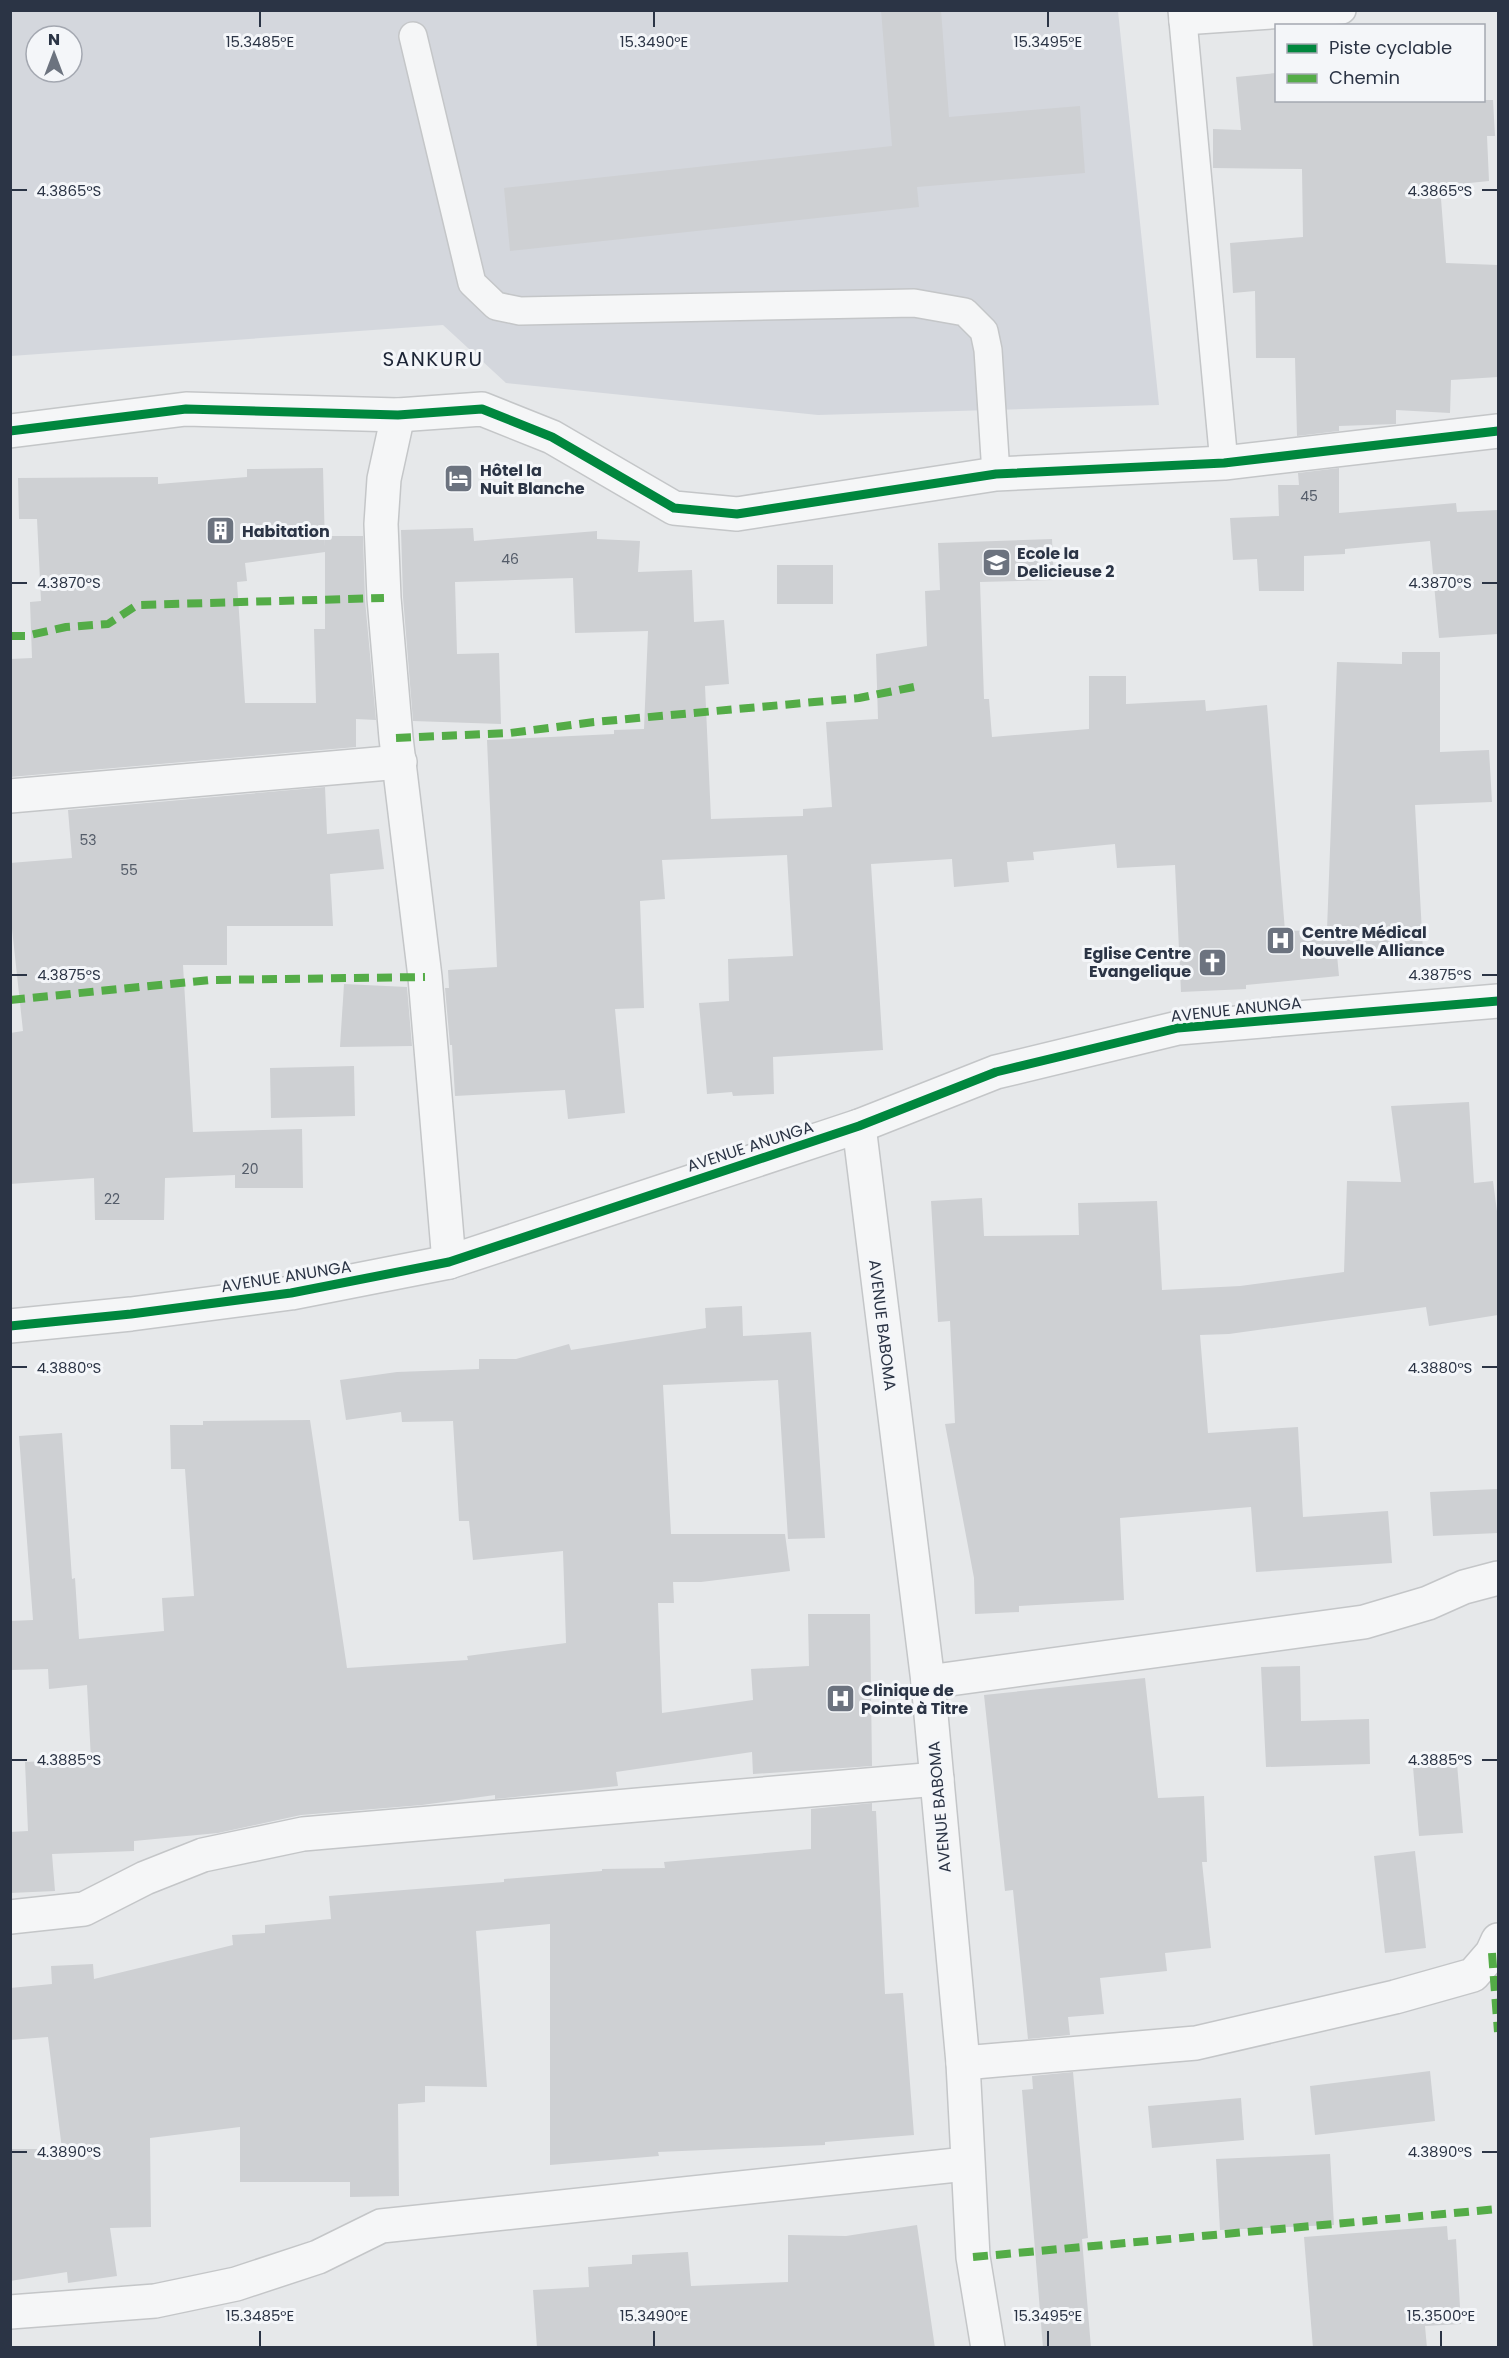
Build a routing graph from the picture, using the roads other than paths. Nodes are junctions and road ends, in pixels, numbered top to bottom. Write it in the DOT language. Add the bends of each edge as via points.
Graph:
graph roads {
  1 [pos="1342,10"];
  2 [pos="1182,16"];
  3 [pos="413,36"];
  4 [pos="398,415"];
  5 [pos="10,431"];
  6 [pos="1498,431"];
  7 [pos="1224,463"];
  8 [pos="996,474"];
  9 [pos="400,762"];
  10 [pos="10,796"];
  11 [pos="1498,1001"];
  12 [pos="859,1126"];
  13 [pos="449,1262"];
  14 [pos="10,1326"];
  15 [pos="1498,1578"];
  16 [pos="928,1682"];
  17 [pos="937,1779"];
  18 [pos="10,1917"];
  19 [pos="1498,1940"];
  20 [pos="963,2063"];
  21 [pos="966,2164"];
  22 [pos="10,2313"];
  23 [pos="988,2348"];
  1 -- 2 [label="lane"];
  2 -- 7 [label="lane"];
  3 -- 8 [label="lane" via="472,283 496,306 520,311 914,303 965,312 984,331 988,351"];
  4 -- 5 [label="street" via="186,409"];
  4 -- 8 [label="street" via="482,409 552,437 674,508 736,514"];
  4 -- 9 [label="street" via="384,479 381,524"];
  6 -- 7 [label="street"];
  7 -- 8 [label="street"];
  9 -- 10 [label="street"];
  9 -- 13 [label="street" via="425,977"];
  11 -- 12 [label="street, AVENUE ANUNGA" via="1178,1028 996,1072"];
  12 -- 13 [label="street, AVENUE ANUNGA"];
  12 -- 16 [label="street, AVENUE BABOMA"];
  13 -- 14 [label="street, AVENUE ANUNGA" via="291,1293"];
  15 -- 16 [label="street" via="1364,1622"];
  16 -- 17 [label="street, AVENUE BABOMA"];
  17 -- 18 [label="street" via="303,1834 203,1855 145,1878 84,1909"];
  17 -- 20 [label="street, AVENUE BABOMA"];
  19 -- 20 [label="street" via="1473,1975 1196,2043"];
  20 -- 21 [label="street, AVENUE BABOMA"];
  21 -- 22 [label="street" via="381,2226 318,2257 236,2284 155,2301"];
  21 -- 23 [label="street, AVENUE BABOMA" via="973,2257"];
}
